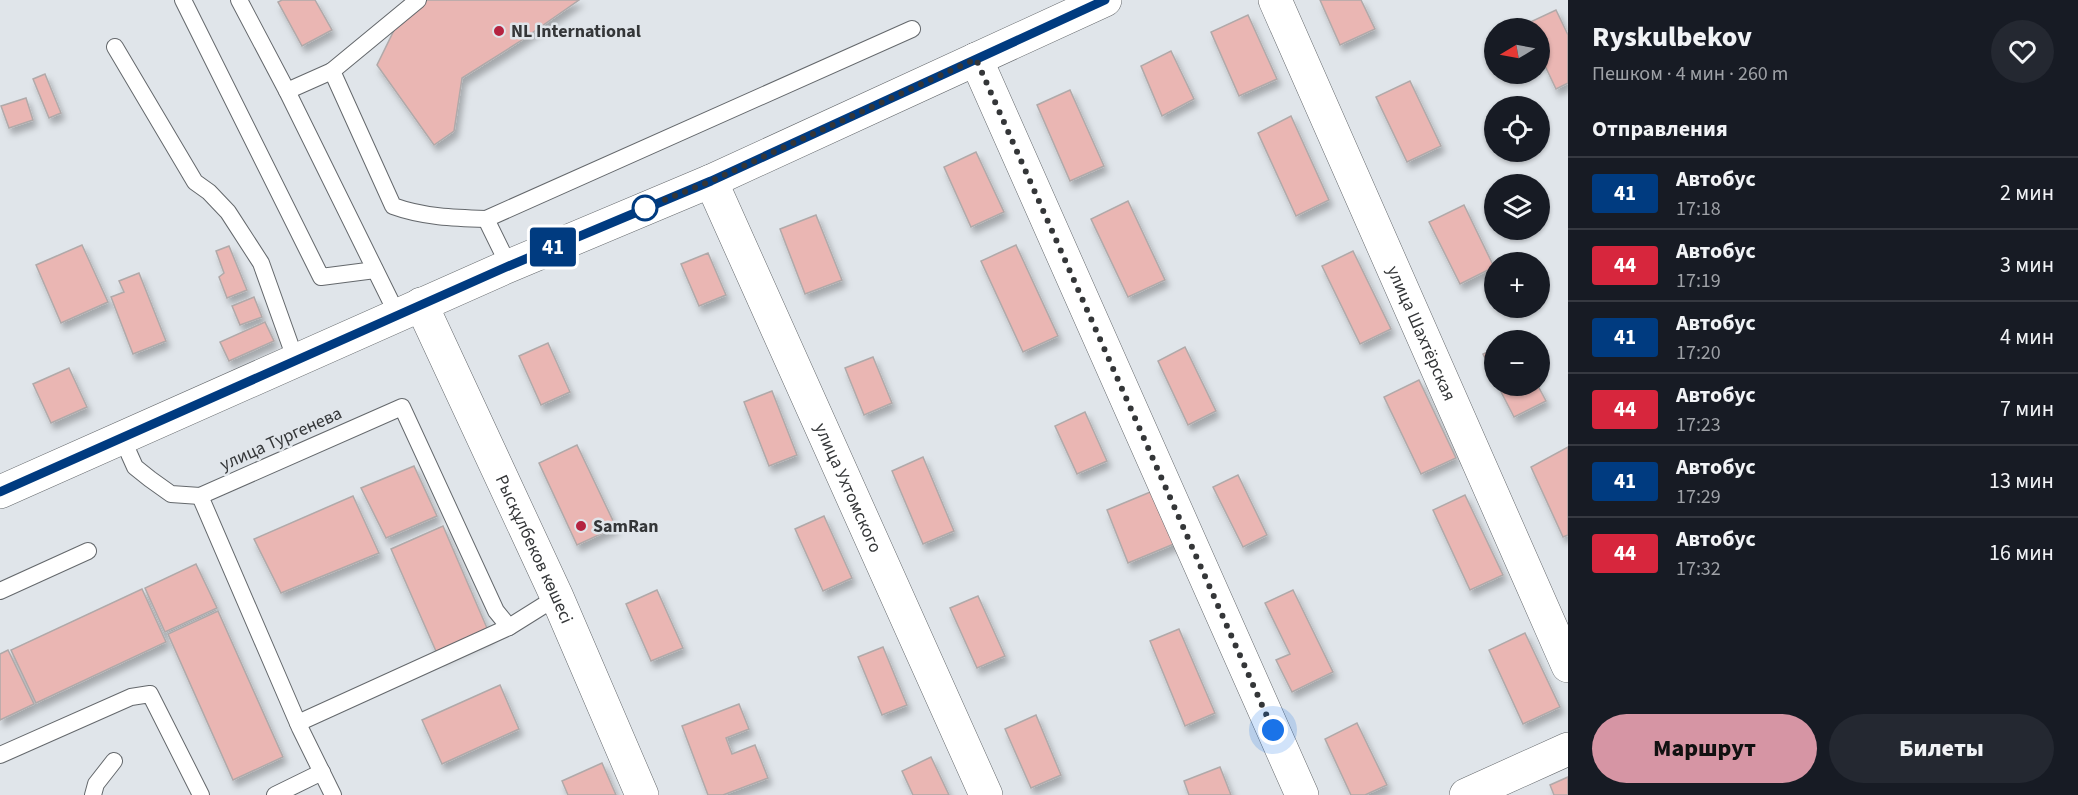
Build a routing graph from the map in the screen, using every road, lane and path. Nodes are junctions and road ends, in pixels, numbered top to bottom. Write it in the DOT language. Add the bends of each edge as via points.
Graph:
graph roads {
  1 [pos="183,0"];
  2 [pos="239,0"];
  3 [pos="418,0"];
  4 [pos="1105,0"];
  5 [pos="1275,0"];
  6 [pos="912,28"];
  7 [pos="115,47"];
  8 [pos="976,59"];
  9 [pos="332,71"];
  10 [pos="287,91"];
  11 [pos="711,181"];
  12 [pos="486,219"];
  13 [pos="509,266"];
  14 [pos="375,270"];
  15 [pos="410,310"];
  16 [pos="296,361"];
  17 [pos="123,438"];
  18 [pos="0,492"];
  19 [pos="200,496"];
  20 [pos="88,551"];
  21 [pos="0,591"];
  22 [pos="557,597"];
  23 [pos="509,627"];
  24 [pos="1568,666"];
  25 [pos="298,723"];
  26 [pos="1568,749"];
  27 [pos="0,755"];
  28 [pos="114,761"];
  29 [pos="322,772"];
  30 [pos="93,795"];
  31 [pos="201,795"];
  32 [pos="274,795"];
  33 [pos="333,795"];
  34 [pos="642,795"];
  35 [pos="986,795"];
  36 [pos="1302,795"];
  37 [pos="1466,795"];
  1 -- 14 [label="lane" via="321,277"];
  2 -- 10 [label="lane"];
  3 -- 9 [label="lane"];
  4 -- 8 [label="street"];
  5 -- 24 [label="street, улица Шахтёрская"];
  6 -- 12 [label="lane"];
  7 -- 16 [label="lane" via="195,182 228,212 261,263"];
  8 -- 11 [label="street"];
  8 -- 36 [label="street"];
  9 -- 10 [label="lane"];
  9 -- 12 [label="lane" via="393,206 411,213"];
  10 -- 14 [label="lane"];
  11 -- 13 [label="street"];
  11 -- 35 [label="street, улица Ухтомского"];
  12 -- 13 [label="lane"];
  13 -- 15 [label="street"];
  14 -- 15 [label="lane"];
  15 -- 16 [label="street"];
  15 -- 22 [label="street, Рысқұлбеков көшесі"];
  16 -- 17 [label="street"];
  17 -- 18 [label="street"];
  17 -- 19 [label="lane" via="135,467 150,479 171,494"];
  19 -- 23 [label="lane, улица Тургенева" via="402,407 496,611"];
  19 -- 25 [label="lane"];
  20 -- 21 [label="lane"];
  22 -- 23 [label="lane"];
  22 -- 34 [label="street, Рысқұлбеков көшесі"];
  23 -- 25 [label="lane"];
  25 -- 29 [label="lane"];
  26 -- 37 [label="street"];
  27 -- 31 [label="lane" via="131,697 150,694"];
  28 -- 30 [label="lane" via="96,784"];
  29 -- 32 [label="lane"];
  29 -- 33 [label="lane"];
}
